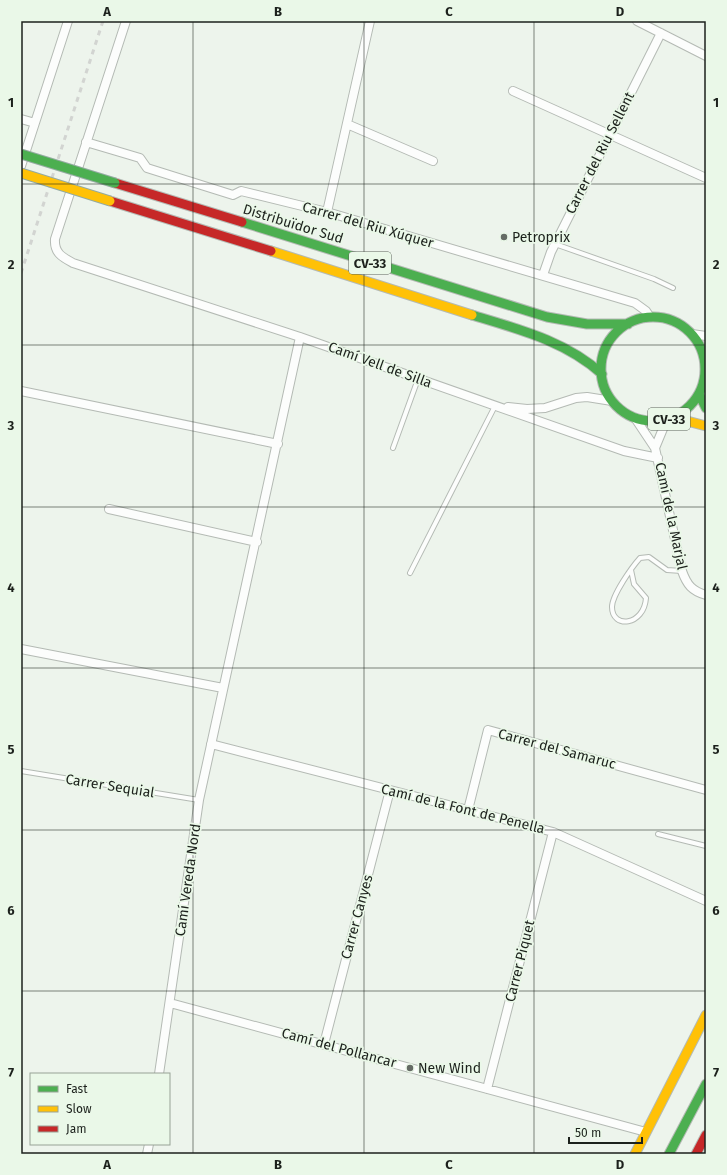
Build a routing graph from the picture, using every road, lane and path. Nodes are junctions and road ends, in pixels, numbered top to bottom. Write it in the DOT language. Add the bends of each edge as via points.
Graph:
graph roads {
  1 [pos="68,21"];
  2 [pos="126,21"];
  3 [pos="370,21"];
  4 [pos="637,21"];
  5 [pos="661,34"];
  6 [pos="706,56"];
  7 [pos="513,92"];
  8 [pos="21,119"];
  9 [pos="35,123"];
  10 [pos="346,124"];
  11 [pos="610,135"];
  12 [pos="86,142"];
  13 [pos="21,154"];
  14 [pos="433,161"];
  15 [pos="21,166"];
  16 [pos="21,173"];
  17 [pos="706,178"];
  18 [pos="327,212"];
  19 [pos="555,244"];
  20 [pos="543,275"];
  21 [pos="672,288"];
  22 [pos="650,317"];
  23 [pos="628,324"];
  24 [pos="692,334"];
  25 [pos="706,336"];
  26 [pos="300,337"];
  27 [pos="704,352"];
  28 [pos="602,374"];
  29 [pos="418,379"];
  30 [pos="702,388"];
  31 [pos="21,391"];
  32 [pos="612,401"];
  33 [pos="495,406"];
  34 [pos="706,408"];
  35 [pos="635,418"];
  36 [pos="670,418"];
  37 [pos="706,426"];
  38 [pos="278,444"];
  39 [pos="393,448"];
  40 [pos="655,448"];
  41 [pos="658,458"];
  42 [pos="109,509"];
  43 [pos="257,542"];
  44 [pos="631,570"];
  45 [pos="682,571"];
  46 [pos="410,573"];
  47 [pos="706,595"];
  48 [pos="21,649"];
  49 [pos="223,688"];
  50 [pos="211,744"];
  51 [pos="21,772"];
  52 [pos="390,790"];
  53 [pos="706,790"];
  54 [pos="199,800"];
  55 [pos="468,810"];
  56 [pos="553,832"];
  57 [pos="658,834"];
  58 [pos="706,846"];
  59 [pos="706,901"];
  60 [pos="170,1003"];
  61 [pos="706,1015"];
  62 [pos="324,1044"];
  63 [pos="159,1073"];
  64 [pos="706,1084"];
  65 [pos="487,1089"];
  66 [pos="646,1132"];
  67 [pos="706,1135"];
  68 [pos="635,1154"];
  69 [pos="669,1154"];
  70 [pos="696,1154"];
  1 -- 9 [label="street"];
  2 -- 12 [label="street, Camí Vell de Silla"];
  3 -- 10 [label="street"];
  4 -- 5 [label="street"];
  5 -- 6 [label="street"];
  5 -- 11 [label="street, Carrer del Riu Sellent"];
  7 -- 11 [label="street"];
  8 -- 9 [label="street"];
  9 -- 15 [label="street"];
  10 -- 14 [label="street"];
  10 -- 18 [label="street"];
  11 -- 17 [label="street"];
  11 -- 19 [label="street, Carrer del Riu Sellent"];
  12 -- 18 [label="street, Carrer del Riu Xúquer" via="140,158 147,168 233,195 241,191"];
  12 -- 26 [label="street, Camí Vell de Silla" via="56,239 55,247 59,255 74,264"];
  13 -- 23 [label="main road, Distribuïdor Sud / CV-33, bridge" via="547,317 570,323"];
  16 -- 28 [label="main road, CV-33, bridge" via="530,333 572,352"];
  18 -- 20 [label="street, Carrer del Riu Xúquer"];
  19 -- 20 [label="street, Carrer del Riu Sellent"];
  19 -- 21 [label="lane" via="654,279"];
  20 -- 22 [label="street, Carrer del Riu Xúquer" via="635,303"];
  22 -- 23 [label="main road, CV-33"];
  22 -- 24 [label="main road, CV-33" via="680,324"];
  23 -- 28 [label="main road, CV-33" via="616,333 607,345 602,359"];
  24 -- 25 [label="street"];
  24 -- 27 [label="main road, CV-33"];
  26 -- 29 [label="street, Camí Vell de Silla"];
  26 -- 38 [label="street"];
  27 -- 30 [label="main road, CV-33"];
  28 -- 32 [label="main road, CV-33" via="605,388"];
  29 -- 33 [label="street, Camí Vell de Silla"];
  29 -- 39 [label="lane"];
  30 -- 34 [label="main road, CV-33"];
  30 -- 36 [label="main road, CV-33" via="688,408"];
  31 -- 38 [label="street"];
  32 -- 33 [label="street" via="587,397 546,408"];
  32 -- 35 [label="main road, CV-33" via="622,411"];
  33 -- 41 [label="street, Camí Vell de Silla" via="624,451"];
  33 -- 46 [label="lane"];
  35 -- 36 [label="main road, CV-33" via="651,421"];
  35 -- 40 [label="street, Camí de la Marjal"];
  36 -- 37 [label="main road, CV-33"];
  36 -- 40 [label="street, Camí de la Marjal"];
  38 -- 43 [label="street"];
  40 -- 41 [label="street, Camí de la Marjal"];
  41 -- 45 [label="street, Camí de la Marjal"];
  42 -- 43 [label="street"];
  43 -- 49 [label="street, Camí Vereda Nord"];
  44 -- 44 [label="lane" via="612,606 618,619 627,622 642,613 646,598 634,584"];
  44 -- 45 [label="lane" via="644,556 667,570"];
  45 -- 47 [label="street, Camí de la Marjal" via="687,584 695,592"];
  48 -- 49 [label="street"];
  49 -- 50 [label="street, Camí Vereda Nord"];
  50 -- 52 [label="street, Camí de la Font de Penella"];
  50 -- 54 [label="street, Camí Vereda Nord"];
  51 -- 54 [label="lane, Carrer Sequial"];
  52 -- 55 [label="street, Camí de la Font de Penella"];
  52 -- 62 [label="street, Carrer Canyes"];
  53 -- 55 [label="street, Carrer del Samaruc" via="488,730"];
  54 -- 60 [label="street, Camí Vereda Nord"];
  55 -- 56 [label="street, Camí de la Font de Penella"];
  56 -- 59 [label="street, Camí de la Font de Penella"];
  56 -- 65 [label="street, Carrer Piquet"];
  57 -- 58 [label="lane"];
  60 -- 62 [label="street, Camí del Pollancar"];
  60 -- 63 [label="street, Camí Vereda Nord"];
  61 -- 66 [label="main road"];
  62 -- 65 [label="street, Camí del Pollancar"];
  64 -- 69 [label="main road"];
  65 -- 66 [label="street, Camí del Pollancar"];
  66 -- 68 [label="main road"];
  67 -- 70 [label="main road"];
}
